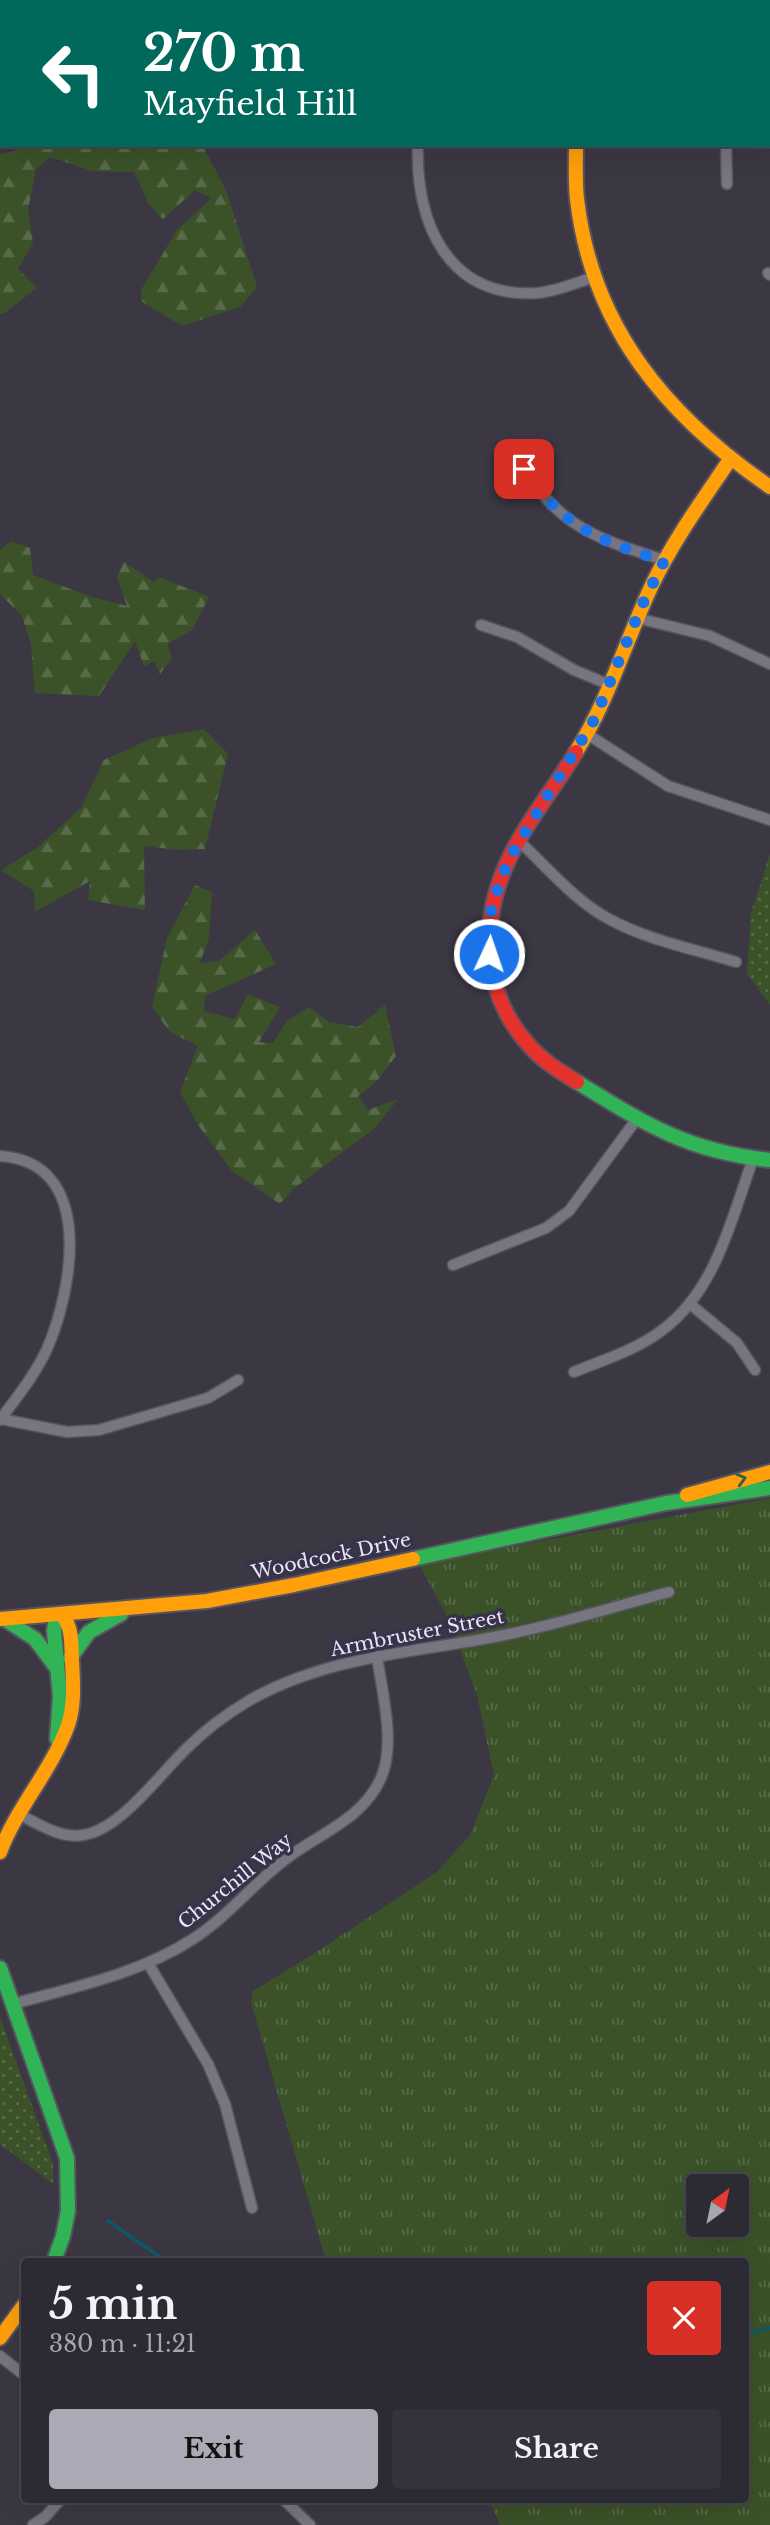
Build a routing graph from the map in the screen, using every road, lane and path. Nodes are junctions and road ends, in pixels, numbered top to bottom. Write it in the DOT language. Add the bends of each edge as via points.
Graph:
graph roads {
  1 [pos="418,147"];
  2 [pos="576,147"];
  3 [pos="726,147"];
  4 [pos="727,184"];
  5 [pos="594,277"];
  6 [pos="514,446"];
  7 [pos="729,461"];
  8 [pos="770,487"];
  9 [pos="664,561"];
  10 [pos="637,618"];
  11 [pos="481,625"];
  12 [pos="770,664"];
  13 [pos="610,685"];
  14 [pos="587,734"];
  15 [pos="770,820"];
  16 [pos="520,842"];
  17 [pos="736,962"];
  18 [pos="636,1120"];
  19 [pos="0,1156"];
  20 [pos="753,1159"];
  21 [pos="770,1160"];
  22 [pos="453,1265"];
  23 [pos="690,1304"];
  24 [pos="755,1370"];
  25 [pos="574,1372"];
  26 [pos="239,1380"];
  27 [pos="1,1419"];
  28 [pos="770,1472"];
  29 [pos="770,1488"];
  30 [pos="666,1503"];
  31 [pos="668,1592"];
  32 [pos="131,1609"];
  33 [pos="62,1615"];
  34 [pos="2,1619"];
  35 [pos="377,1657"];
  36 [pos="70,1658"];
  37 [pos="58,1672"];
  38 [pos="56,1748"];
  39 [pos="19,1814"];
  40 [pos="0,1852"];
  41 [pos="148,1963"];
  42 [pos="0,1968"];
  43 [pos="13,2004"];
  44 [pos="252,2208"];
  45 [pos="55,2258"];
  46 [pos="21,2309"];
  47 [pos="0,2338"];
  48 [pos="0,2356"];
  49 [pos="21,2373"];
  50 [pos="57,2503"];
  51 [pos="287,2503"];
  52 [pos="33,2525"];
  53 [pos="310,2525"];
  1 -- 5 [label="street" via="420,188 430,229 447,258 465,273 493,288 515,293 550,291"];
  2 -- 5 [label="street" via="578,208"];
  3 -- 4 [label="street"];
  5 -- 7 [label="street" via="619,332 654,386"];
  6 -- 9 [label="street" via="540,493 559,513 606,542"];
  7 -- 8 [label="street"];
  7 -- 9 [label="street"];
  9 -- 10 [label="street"];
  10 -- 12 [label="street" via="710,636"];
  10 -- 13 [label="street"];
  11 -- 13 [label="street" via="517,637"];
  13 -- 14 [label="street"];
  14 -- 15 [label="street" via="668,786"];
  14 -- 16 [label="street"];
  16 -- 17 [label="street" via="607,918"];
  16 -- 18 [label="street" via="491,912 489,954 495,988 513,1026 546,1062"];
  18 -- 20 [label="street" via="677,1141"];
  18 -- 22 [label="street" via="582,1197 554,1223"];
  19 -- 27 [label="street" via="35,1165 59,1190 67,1219 69,1261 60,1311 46,1350"];
  20 -- 21 [label="street"];
  20 -- 23 [label="street" via="709,1276"];
  23 -- 24 [label="street" via="737,1343"];
  23 -- 25 [label="street" via="639,1345"];
  26 -- 27 [label="street" via="208,1398 99,1430 67,1432"];
  30 -- 28 [label="street, Woodcock Drive, one-way"];
  29 -- 30 [label="street, Woodcock Drive"];
  30 -- 32 [label="street, Woodcock Drive" via="319,1579 207,1601"];
  31 -- 35 [label="street, Armbruster Street" via="532,1628"];
  32 -- 33 [label="street, Woodcock Drive"];
  32 -- 36 [label="street" via="89,1632"];
  33 -- 34 [label="street, Woodcock Drive"];
  33 -- 36 [label="street" via="71,1633"];
  33 -- 37 [label="street" via="54,1631"];
  34 -- 37 [label="street" via="37,1640"];
  35 -- 39 [label="street, Armbruster Street" via="314,1671 248,1701 188,1746 118,1818 97,1832 66,1835"];
  35 -- 41 [label="street, Churchill Way" via="388,1749 372,1795 351,1817 283,1862 207,1929"];
  36 -- 38 [label="street" via="74,1689 69,1723"];
  37 -- 38 [label="street"];
  38 -- 39 [label="street"];
  39 -- 40 [label="street"];
  41 -- 43 [label="street, Churchill Way"];
  41 -- 44 [label="street" via="208,2064 228,2115"];
  42 -- 43 [label="street"];
  43 -- 45 [label="street" via="67,2158 69,2206"];
  46 -- 47 [label="street"];
  48 -- 49 [label="street"];
  50 -- 52 [label="street"];
  51 -- 53 [label="street"];
}
